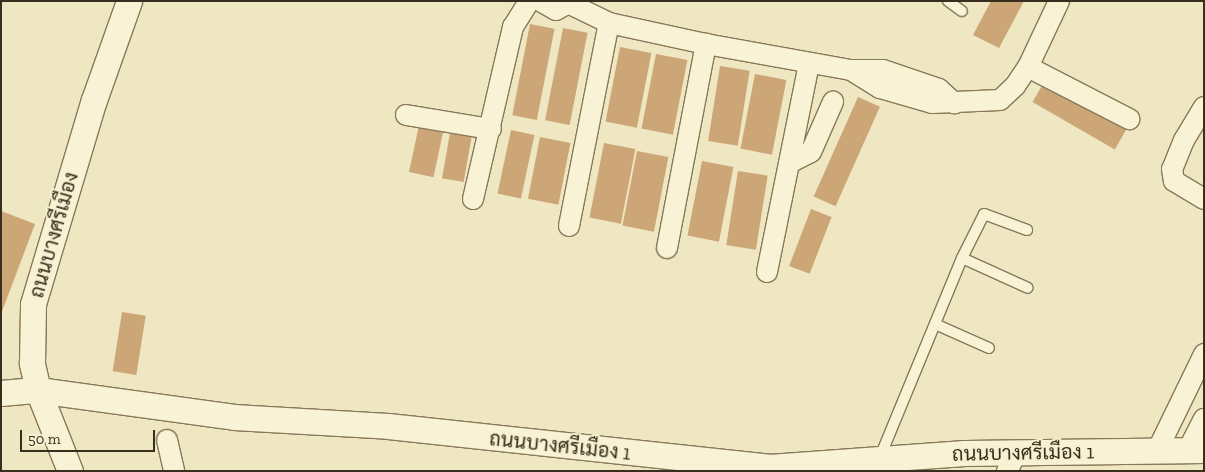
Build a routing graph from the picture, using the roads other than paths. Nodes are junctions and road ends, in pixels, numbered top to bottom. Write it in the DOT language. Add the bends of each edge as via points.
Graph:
graph roads {
  1 [pos="128,1"];
  2 [pos="528,1"];
  3 [pos="540,1"];
  4 [pos="948,1"];
  5 [pos="1059,1"];
  6 [pos="571,3"];
  7 [pos="962,11"];
  8 [pos="609,23"];
  9 [pos="706,44"];
  10 [pos="809,63"];
  11 [pos="1028,66"];
  12 [pos="833,102"];
  13 [pos="1204,106"];
  14 [pos="406,115"];
  15 [pos="1129,119"];
  16 [pos="491,129"];
  17 [pos="791,162"];
  18 [pos="473,199"];
  19 [pos="1204,199"];
  20 [pos="569,226"];
  21 [pos="1026,230"];
  22 [pos="666,248"];
  23 [pos="962,258"];
  24 [pos="767,272"];
  25 [pos="1028,288"];
  26 [pos="935,324"];
  27 [pos="989,348"];
  28 [pos="1204,354"];
  29 [pos="38,390"];
  30 [pos="1,393"];
  31 [pos="1204,419"];
  32 [pos="167,440"];
  33 [pos="1196,450"];
  34 [pos="1157,451"];
  35 [pos="880,458"];
  36 [pos="1012,462"];
  37 [pos="796,469"];
  38 [pos="70,471"];
  39 [pos="174,471"];
  1 -- 29 [label="street, ถนนบางศรีเมือง" via="94,100 33,304 32,363"];
  2 -- 16 [label="street" via="513,26"];
  3 -- 6 [label="street" via="556,10"];
  4 -- 7 [label="lane"];
  5 -- 11 [label="street"];
  6 -- 8 [label="street"];
  8 -- 9 [label="street"];
  8 -- 20 [label="street"];
  9 -- 10 [label="street"];
  9 -- 22 [label="street"];
  10 -- 11 [label="street" via="851,70 880,88 932,103 1000,100 1015,86"];
  10 -- 17 [label="street"];
  11 -- 15 [label="street"];
  12 -- 17 [label="street" via="811,152"];
  13 -- 19 [label="street" via="1172,169 1174,181"];
  14 -- 16 [label="street"];
  16 -- 18 [label="street"];
  17 -- 24 [label="street"];
  21 -- 23 [label="lane" via="984,214"];
  23 -- 25 [label="lane"];
  23 -- 26 [label="lane"];
  26 -- 27 [label="lane"];
  26 -- 35 [label="lane"];
  28 -- 34 [label="street"];
  29 -- 30 [label="street, ถนนบางศรีเมือง 1"];
  29 -- 37 [label="street, ถนนบางศรีเมือง 1" via="234,417 388,426"];
  29 -- 38 [label="street, ถนนบางศรีเมือง"];
  31 -- 33 [label="street"];
  32 -- 39 [label="street"];
  33 -- 34 [label="street, ถนนบางศรีเมือง 1"];
  34 -- 36 [label="street, ถนนบางศรีเมือง 1"];
  35 -- 36 [label="street, ถนนบางศรีเมือง 1"];
  35 -- 37 [label="street, ถนนบางศรีเมือง 1"];
}
